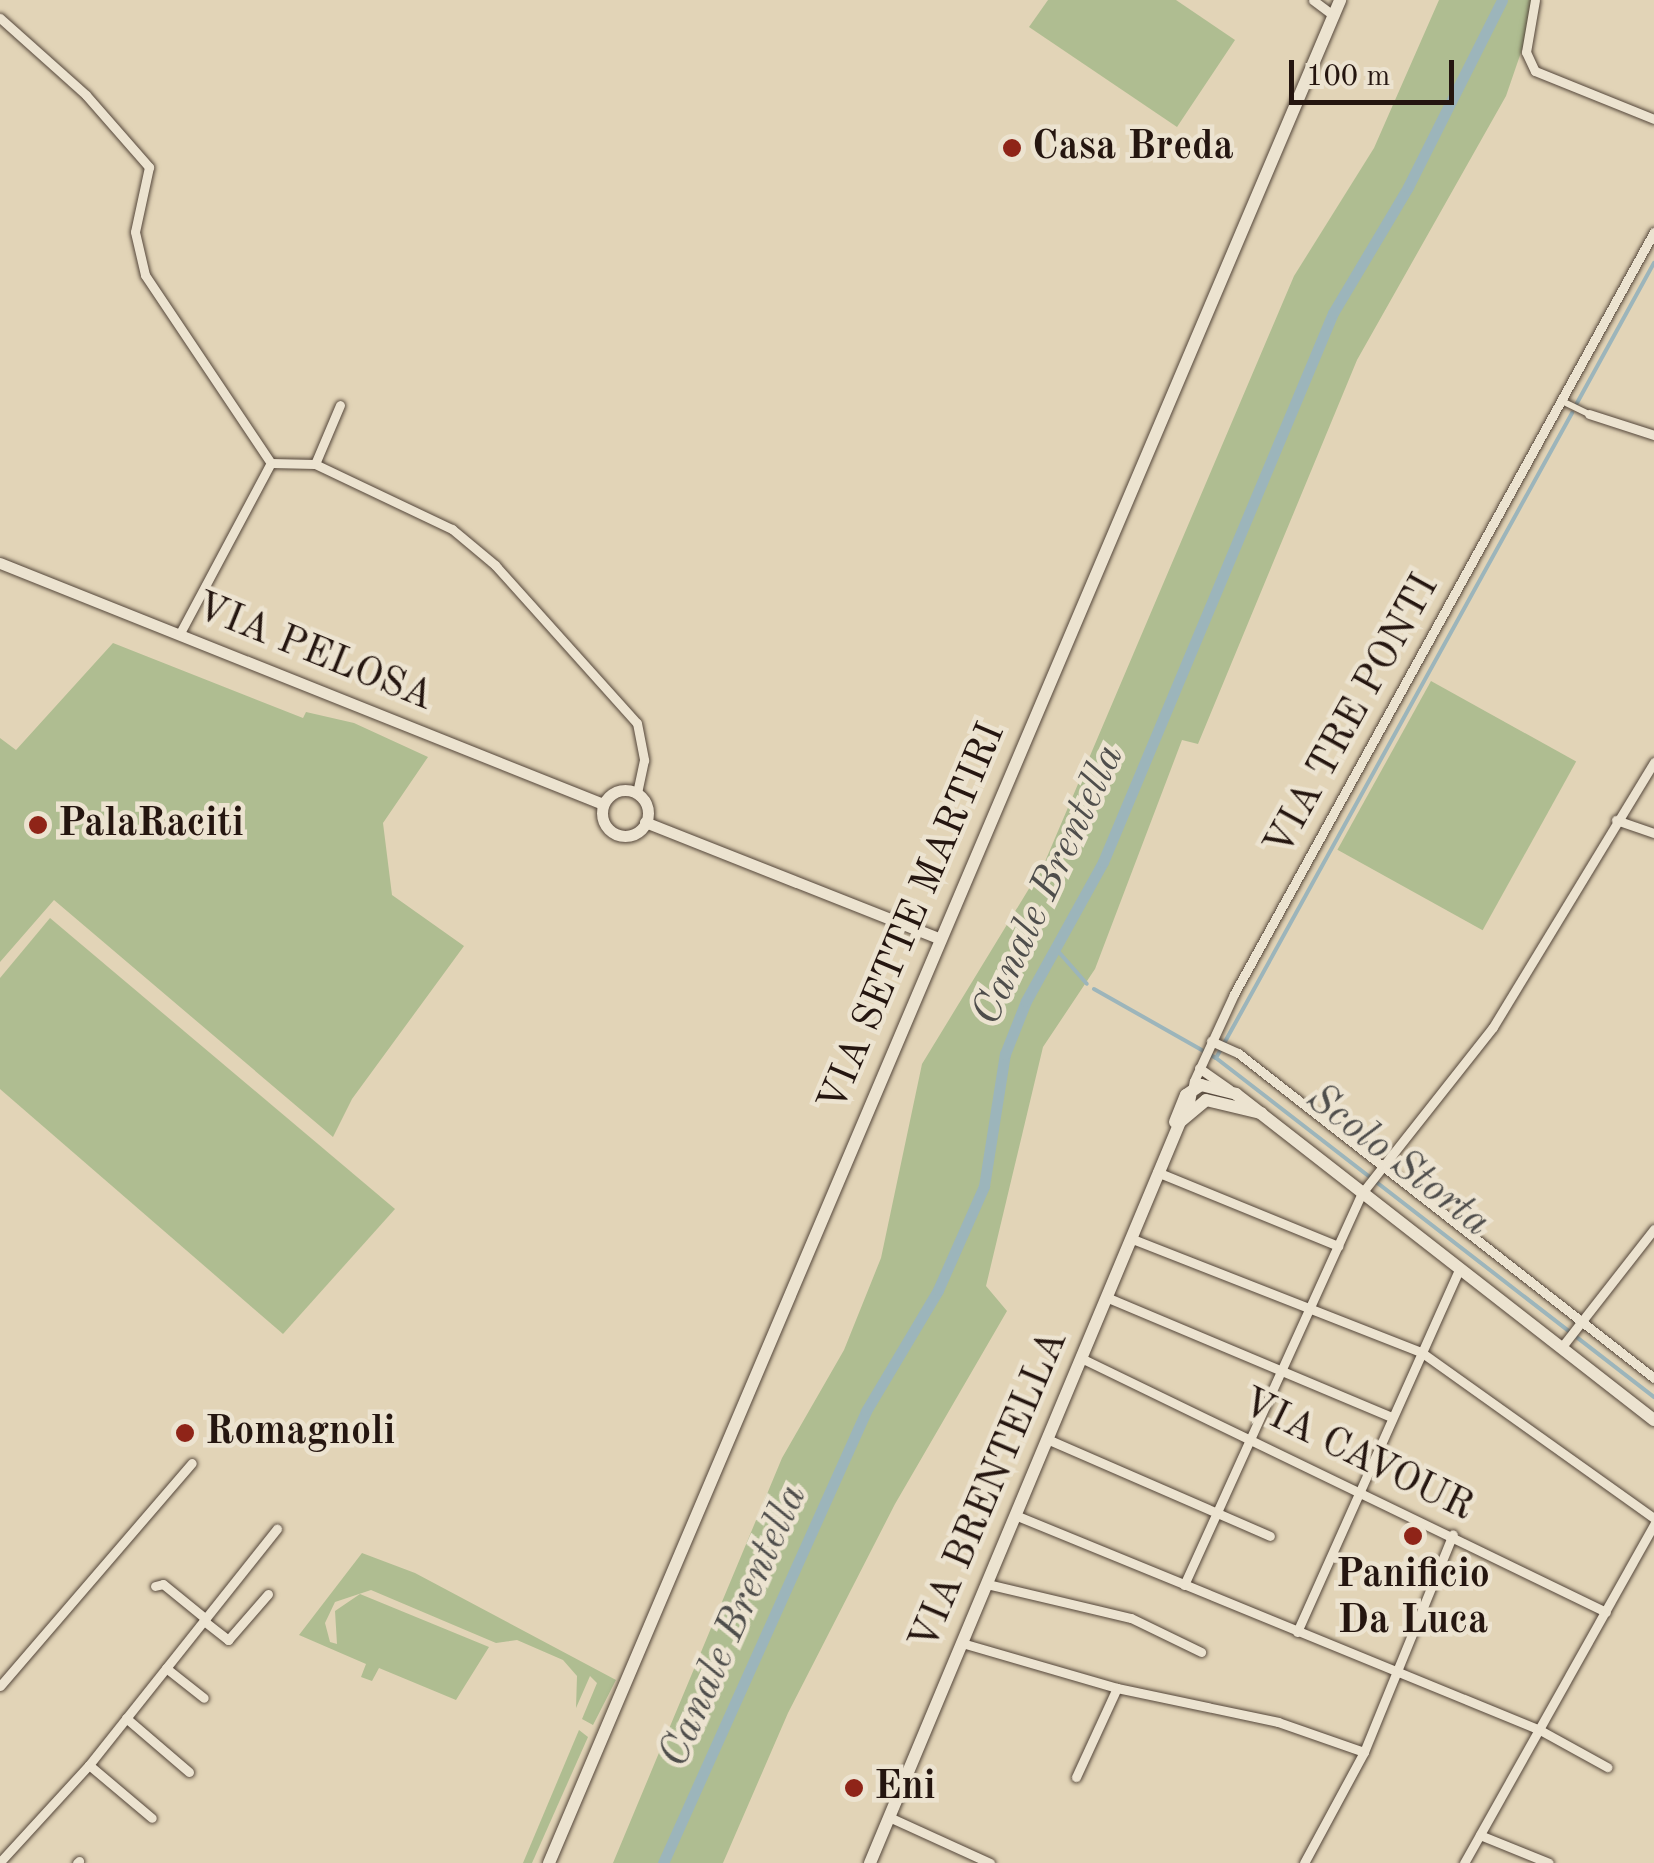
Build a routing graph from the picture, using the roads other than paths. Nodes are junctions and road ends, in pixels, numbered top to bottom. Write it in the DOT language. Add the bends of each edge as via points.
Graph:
graph roads {
  1 [pos="1313,0"];
  2 [pos="1340,0"];
  3 [pos="1534,0"];
  4 [pos="1334,16"];
  5 [pos="0,18"];
  6 [pos="1654,119"];
  7 [pos="1654,232"];
  8 [pos="1565,400"];
  9 [pos="340,405"];
  10 [pos="1589,414"];
  11 [pos="1654,435"];
  12 [pos="271,463"];
  13 [pos="315,464"];
  14 [pos="0,563"];
  15 [pos="180,635"];
  16 [pos="1654,762"];
  17 [pos="636,794"];
  18 [pos="603,804"];
  19 [pos="1616,820"];
  20 [pos="646,822"];
  21 [pos="1654,834"];
  22 [pos="938,938"];
  23 [pos="1211,1044"];
  24 [pos="1201,1064"];
  25 [pos="1193,1089"];
  26 [pos="1236,1094"];
  27 [pos="1213,1100"];
  28 [pos="1190,1108"];
  29 [pos="1261,1113"];
  30 [pos="1169,1143"];
  31 [pos="1382,1168"];
  32 [pos="1158,1172"];
  33 [pos="1364,1191"];
  34 [pos="1654,1229"];
  35 [pos="1130,1238"];
  36 [pos="1338,1246"];
  37 [pos="1459,1269"];
  38 [pos="1106,1297"];
  39 [pos="1307,1310"];
  40 [pos="1582,1323"];
  41 [pos="1563,1345"];
  42 [pos="1420,1352"];
  43 [pos="1080,1358"];
  44 [pos="1279,1369"];
  45 [pos="1654,1378"];
  46 [pos="1391,1417"];
  47 [pos="1654,1420"];
  48 [pos="1248,1436"];
  49 [pos="1047,1439"];
  50 [pos="192,1463"];
  51 [pos="1358,1490"];
  52 [pos="1215,1510"];
  53 [pos="1015,1515"];
  54 [pos="1654,1521"];
  55 [pos="277,1529"];
  56 [pos="1453,1534"];
  57 [pos="1270,1536"];
  58 [pos="987,1584"];
  59 [pos="1184,1584"];
  60 [pos="155,1586"];
  61 [pos="268,1594"];
  62 [pos="1606,1612"];
  63 [pos="205,1620"];
  64 [pos="1297,1632"];
  65 [pos="962,1643"];
  66 [pos="1201,1652"];
  67 [pos="166,1668"];
  68 [pos="1398,1672"];
  69 [pos="0,1686"];
  70 [pos="1118,1688"];
  71 [pos="204,1698"];
  72 [pos="126,1718"];
  73 [pos="1540,1730"];
  74 [pos="1364,1752"];
  75 [pos="89,1765"];
  76 [pos="1607,1767"];
  77 [pos="189,1772"];
  78 [pos="1076,1776"];
  79 [pos="889,1817"];
  80 [pos="152,1818"];
  81 [pos="1480,1835"];
  82 [pos="0,1862"];
  83 [pos="549,1863"];
  84 [pos="870,1863"];
  85 [pos="990,1863"];
  86 [pos="1304,1863"];
  87 [pos="1464,1863"];
  88 [pos="1548,1863"];
  1 -- 4 [label="street"];
  2 -- 4 [label="main road, VIA SETTE MARTIRI"];
  3 -- 6 [label="street" via="1526,52 1535,71"];
  4 -- 22 [label="main road, VIA SETTE MARTIRI"];
  5 -- 12 [label="street" via="86,94 149,167 136,232 146,276"];
  7 -- 8 [label="street, VIA TRE PONTI"];
  8 -- 10 [label="street"];
  8 -- 23 [label="street, VIA TRE PONTI" via="1316,841"];
  9 -- 13 [label="street"];
  10 -- 11 [label="street"];
  12 -- 13 [label="street"];
  12 -- 15 [label="street"];
  13 -- 17 [label="street" via="452,528 506,577 637,723 644,760"];
  14 -- 15 [label="street, VIA PELOSA"];
  15 -- 18 [label="street, VIA PELOSA"];
  16 -- 19 [label="street"];
  17 -- 18 [label="street" via="616,792"];
  17 -- 20 [label="street" via="646,804"];
  18 -- 20 [label="street, VIA PELOSA" via="603,820 617,834 636,833"];
  19 -- 21 [label="street"];
  19 -- 31 [label="street" via="1493,1027"];
  20 -- 22 [label="street, VIA PELOSA"];
  22 -- 83 [label="main road, VIA SETTE MARTIRI"];
  23 -- 24 [label="street, VIA TRE PONTI"];
  23 -- 31 [label="street" via="1230,1050"];
  24 -- 25 [label="street"];
  24 -- 26 [label="street"];
  25 -- 26 [label="main road" via="1208,1084"];
  25 -- 27 [label="street"];
  25 -- 28 [label="street"];
  25 -- 30 [label="main road"];
  26 -- 29 [label="main road"];
  27 -- 28 [label="main road"];
  27 -- 29 [label="main road"];
  28 -- 30 [label="main road"];
  29 -- 33 [label="main road"];
  30 -- 32 [label="main road, VIA BRENTELLA"];
  31 -- 33 [label="street"];
  31 -- 40 [label="street"];
  32 -- 35 [label="main road, VIA BRENTELLA"];
  32 -- 36 [label="street"];
  33 -- 36 [label="street"];
  33 -- 37 [label="main road"];
  34 -- 40 [label="street"];
  35 -- 38 [label="main road, VIA BRENTELLA"];
  35 -- 39 [label="street"];
  36 -- 39 [label="street"];
  37 -- 41 [label="main road"];
  37 -- 42 [label="street"];
  38 -- 43 [label="main road, VIA BRENTELLA"];
  38 -- 44 [label="street"];
  39 -- 42 [label="street"];
  39 -- 44 [label="street"];
  40 -- 41 [label="street"];
  40 -- 45 [label="street"];
  41 -- 47 [label="main road"];
  42 -- 46 [label="street"];
  42 -- 54 [label="street"];
  43 -- 48 [label="street, VIA CAVOUR"];
  43 -- 49 [label="main road, VIA BRENTELLA"];
  44 -- 46 [label="street"];
  44 -- 48 [label="street"];
  46 -- 51 [label="street"];
  48 -- 51 [label="street, VIA CAVOUR"];
  48 -- 52 [label="street"];
  49 -- 52 [label="street"];
  49 -- 53 [label="main road, VIA BRENTELLA"];
  50 -- 69 [label="street"];
  51 -- 56 [label="street, VIA CAVOUR"];
  51 -- 64 [label="street"];
  52 -- 57 [label="street"];
  52 -- 59 [label="street"];
  53 -- 58 [label="main road, VIA BRENTELLA"];
  53 -- 59 [label="street"];
  54 -- 62 [label="street"];
  55 -- 63 [label="street"];
  56 -- 62 [label="street, VIA CAVOUR"];
  56 -- 68 [label="street"];
  58 -- 65 [label="main road, VIA BRENTELLA"];
  58 -- 66 [label="street" via="1131,1618"];
  59 -- 64 [label="street"];
  60 -- 63 [label="street" via="163,1584"];
  61 -- 63 [label="street" via="228,1640"];
  62 -- 73 [label="street"];
  63 -- 67 [label="street"];
  64 -- 68 [label="street"];
  65 -- 70 [label="street"];
  65 -- 79 [label="main road, VIA BRENTELLA"];
  67 -- 71 [label="street"];
  67 -- 72 [label="street"];
  68 -- 73 [label="street"];
  68 -- 74 [label="street"];
  70 -- 74 [label="street" via="1278,1722"];
  70 -- 78 [label="street"];
  72 -- 75 [label="street"];
  72 -- 77 [label="street"];
  73 -- 76 [label="street"];
  73 -- 81 [label="street"];
  74 -- 86 [label="street"];
  75 -- 80 [label="street"];
  75 -- 82 [label="street"];
  79 -- 84 [label="main road, VIA BRENTELLA"];
  79 -- 85 [label="street"];
  81 -- 87 [label="street"];
  81 -- 88 [label="street"];
}
